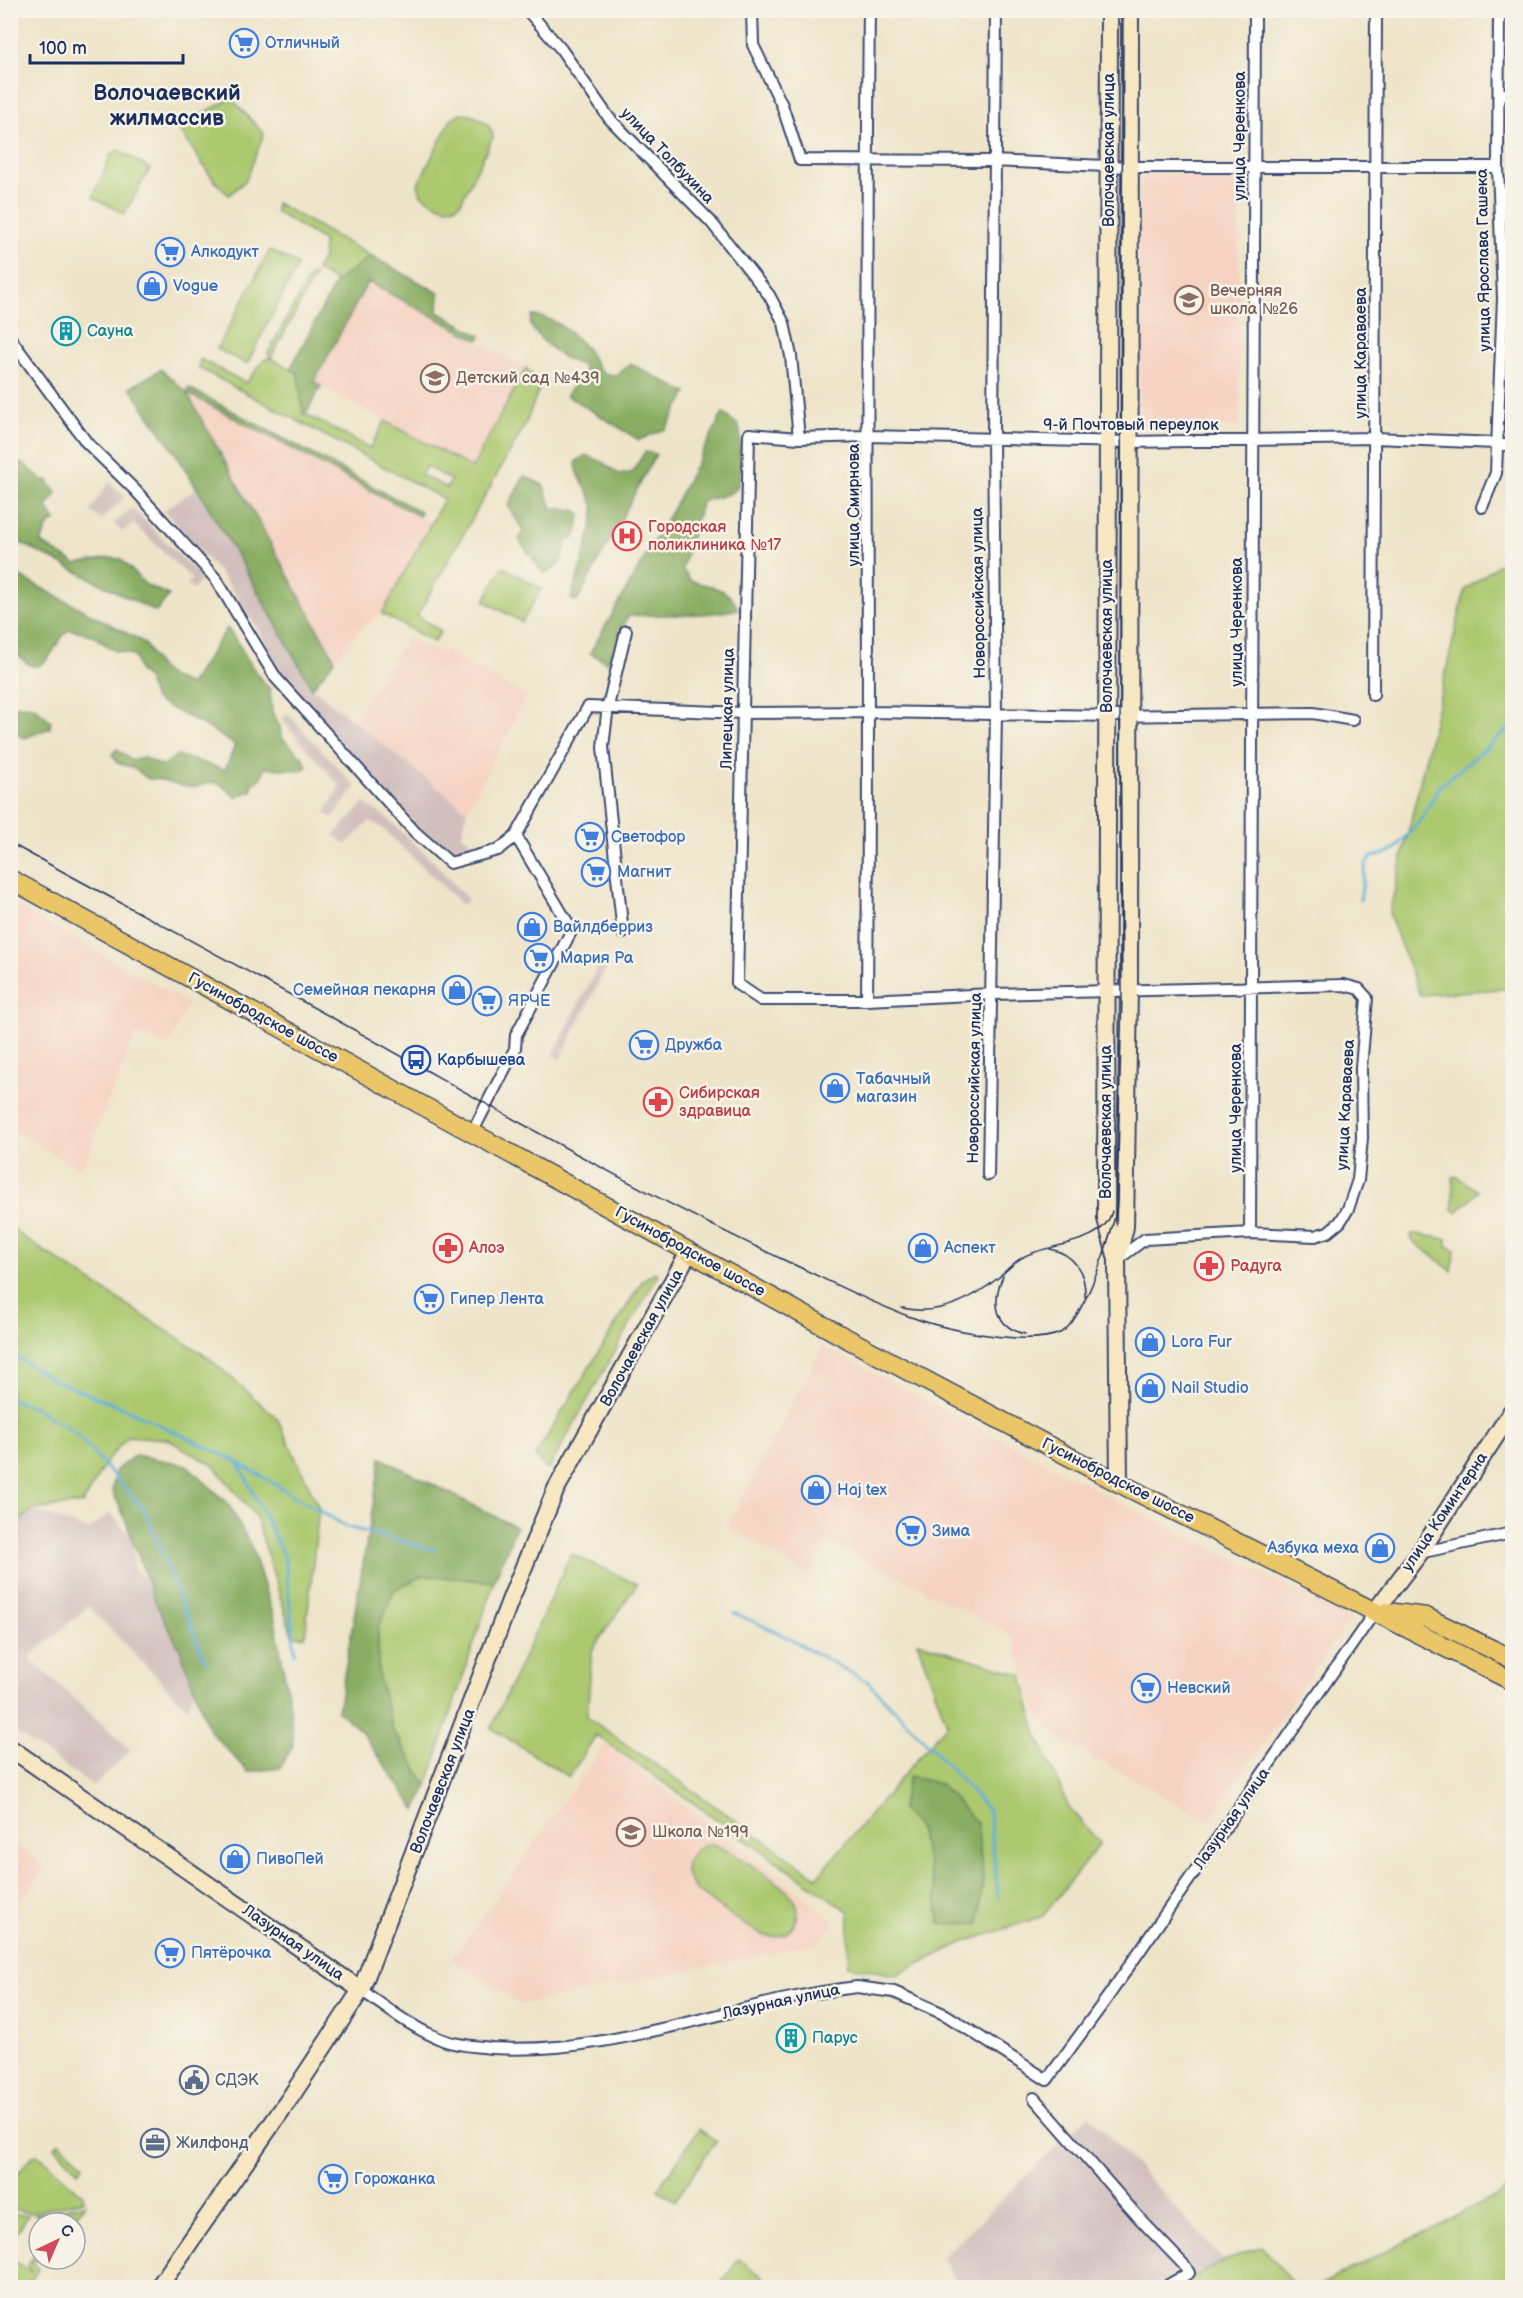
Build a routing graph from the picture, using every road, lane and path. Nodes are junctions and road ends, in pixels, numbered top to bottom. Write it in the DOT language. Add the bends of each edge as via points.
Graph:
graph roads {
  1 [pos="527,10"];
  2 [pos="753,10"];
  3 [pos="869,10"];
  4 [pos="996,10"];
  5 [pos="1109,10"];
  6 [pos="1130,10"];
  7 [pos="1255,10"];
  8 [pos="1376,10"];
  9 [pos="1498,10"];
  10 [pos="1500,94"];
  11 [pos="1512,94"];
  12 [pos="867,161"];
  13 [pos="993,161"];
  14 [pos="1109,166"];
  15 [pos="1376,166"];
  16 [pos="1498,166"];
  17 [pos="1129,167"];
  18 [pos="1256,167"];
  19 [pos="1499,193"];
  20 [pos="1512,193"];
  21 [pos="10,338"];
  22 [pos="749,434"];
  23 [pos="868,436"];
  24 [pos="799,438"];
  25 [pos="993,438"];
  26 [pos="1375,438"];
  27 [pos="1253,439"];
  28 [pos="1108,441"];
  29 [pos="1128,442"];
  30 [pos="1496,442"];
  31 [pos="1512,446"];
  32 [pos="1482,507"];
  33 [pos="626,631"];
  34 [pos="1373,695"];
  35 [pos="608,706"];
  36 [pos="870,712"];
  37 [pos="744,713"];
  38 [pos="996,714"];
  39 [pos="1107,716"];
  40 [pos="1128,716"];
  41 [pos="1252,716"];
  42 [pos="1353,720"];
  43 [pos="516,836"];
  44 [pos="10,879"];
  45 [pos="623,933"];
  46 [pos="1252,987"];
  47 [pos="1130,991"];
  48 [pos="1107,992"];
  49 [pos="992,994"];
  50 [pos="867,1000"];
  51 [pos="473,1131"];
  52 [pos="988,1174"];
  53 [pos="1250,1233"];
  54 [pos="689,1252"];
  55 [pos="1117,1260"];
  56 [pos="1512,1411"];
  57 [pos="1119,1483"];
  58 [pos="1512,1533"];
  59 [pos="1419,1554"];
  60 [pos="1376,1610"];
  61 [pos="1512,1659"];
  62 [pos="1512,1681"];
  63 [pos="10,1748"];
  64 [pos="361,1990"];
  65 [pos="1034,2098"];
  66 [pos="158,2288"];
  67 [pos="1163,2288"];
  1 -- 24 [label="street, улица Толбухина" via="561,49 609,118 711,222 770,295 784,323 791,356"];
  2 -- 12 [label="street" via="753,45 782,105 800,160"];
  3 -- 12 [label="street, улица Смирнова"];
  4 -- 13 [label="street, Новороссийская улица"];
  5 -- 14 [label="main road, Волочаевская улица"];
  6 -- 17 [label="main road, Волочаевская улица"];
  7 -- 18 [label="street, улица Черенкова"];
  8 -- 15 [label="street, улица Караваева"];
  9 -- 10 [label="street, улица Ярослава Гашека"];
  10 -- 11 [label="street"];
  10 -- 16 [label="street, улица Ярослава Гашека"];
  12 -- 13 [label="street"];
  12 -- 23 [label="street, улица Смирнова"];
  13 -- 14 [label="street"];
  13 -- 25 [label="street, Новороссийская улица"];
  14 -- 17 [label="street"];
  14 -- 28 [label="main road, Волочаевская улица"];
  15 -- 16 [label="street"];
  15 -- 18 [label="street"];
  15 -- 26 [label="street, улица Караваева"];
  16 -- 19 [label="street, улица Ярослава Гашека"];
  17 -- 18 [label="street"];
  17 -- 29 [label="main road, Волочаевская улица"];
  18 -- 27 [label="street, улица Черенкова"];
  19 -- 20 [label="street"];
  19 -- 30 [label="street, улица Ярослава Гашека" via="1503,298"];
  21 -- 43 [label="street" via="87,443 216,579 276,678 416,832 450,863 498,850"];
  22 -- 24 [label="street, 9-й Почтовый переулок"];
  22 -- 37 [label="street, Липецкая улица"];
  23 -- 24 [label="street, 9-й Почтовый переулок"];
  23 -- 25 [label="street, 9-й Почтовый переулок"];
  23 -- 36 [label="street, улица Смирнова"];
  25 -- 28 [label="street, 9-й Почтовый переулок"];
  25 -- 38 [label="street, Новороссийская улица"];
  26 -- 27 [label="street, 9-й Почтовый переулок"];
  26 -- 30 [label="street, 9-й Почтовый переулок"];
  26 -- 34 [label="street, улица Караваева"];
  27 -- 29 [label="street, 9-й Почтовый переулок"];
  27 -- 41 [label="street, улица Черенкова"];
  28 -- 29 [label="street, 9-й Почтовый переулок"];
  28 -- 39 [label="main road, Волочаевская улица"];
  29 -- 40 [label="main road, Волочаевская улица"];
  30 -- 31 [label="street, 9-й Почтовый переулок"];
  30 -- 32 [label="street, улица Ярослава Гашека" via="1496,473"];
  33 -- 35 [label="street"];
  35 -- 37 [label="street"];
  35 -- 43 [label="street" via="588,706"];
  35 -- 45 [label="street" via="603,747"];
  36 -- 37 [label="street"];
  36 -- 38 [label="street"];
  36 -- 50 [label="street, улица Смирнова"];
  37 -- 50 [label="street, Липецкая улица" via="737,984 761,1000"];
  38 -- 39 [label="street"];
  38 -- 49 [label="street, Новороссийская улица"];
  39 -- 40 [label="street"];
  39 -- 48 [label="main road, Волочаевская улица"];
  40 -- 41 [label="street"];
  40 -- 47 [label="main road, Волочаевская улица"];
  41 -- 42 [label="street" via="1312,713"];
  41 -- 46 [label="street, улица Черенкова"];
  43 -- 51 [label="street" via="572,930 516,1035 515,1049"];
  44 -- 51 [label="main road, Гусинобродское шоссе"];
  46 -- 47 [label="street"];
  46 -- 53 [label="street, улица Черенкова"];
  46 -- 53 [label="street, улица Караваева" via="1344,985 1359,989 1367,998 1368,1008 1361,1068 1358,1180 1348,1209 1328,1232 1315,1236"];
  47 -- 48 [label="street"];
  47 -- 55 [label="main road, Волочаевская улица" via="1125,1227"];
  48 -- 49 [label="street"];
  48 -- 55 [label="main road, Волочаевская улица" via="1106,1219"];
  49 -- 50 [label="street"];
  49 -- 52 [label="street, Новороссийская улица"];
  51 -- 54 [label="main road, Гусинобродское шоссе"];
  53 -- 55 [label="street" via="1145,1239"];
  54 -- 57 [label="main road, Гусинобродское шоссе"];
  54 -- 64 [label="main road, Волочаевская улица" via="556,1489"];
  55 -- 57 [label="main road, Волочаевская улица"];
  56 -- 59 [label="main road, улица Коминтерна"];
  57 -- 60 [label="main road, Гусинобродское шоссе"];
  58 -- 59 [label="street"];
  59 -- 60 [label="main road, улица Коминтерна"];
  60 -- 61 [label="main road, Гусинобродское шоссе" via="1426,1617"];
  60 -- 62 [label="main road, Гусинобродское шоссе"];
  60 -- 64 [label="street, Лазурная улица" via="1047,2080 946,2015 894,1992 857,1987 621,2036 515,2049 444,2041"];
  63 -- 64 [label="main road, Лазурная улица"];
  64 -- 66 [label="main road, Волочаевская улица"];
  65 -- 67 [label="street" via="1185,2266 1189,2273"];
}
